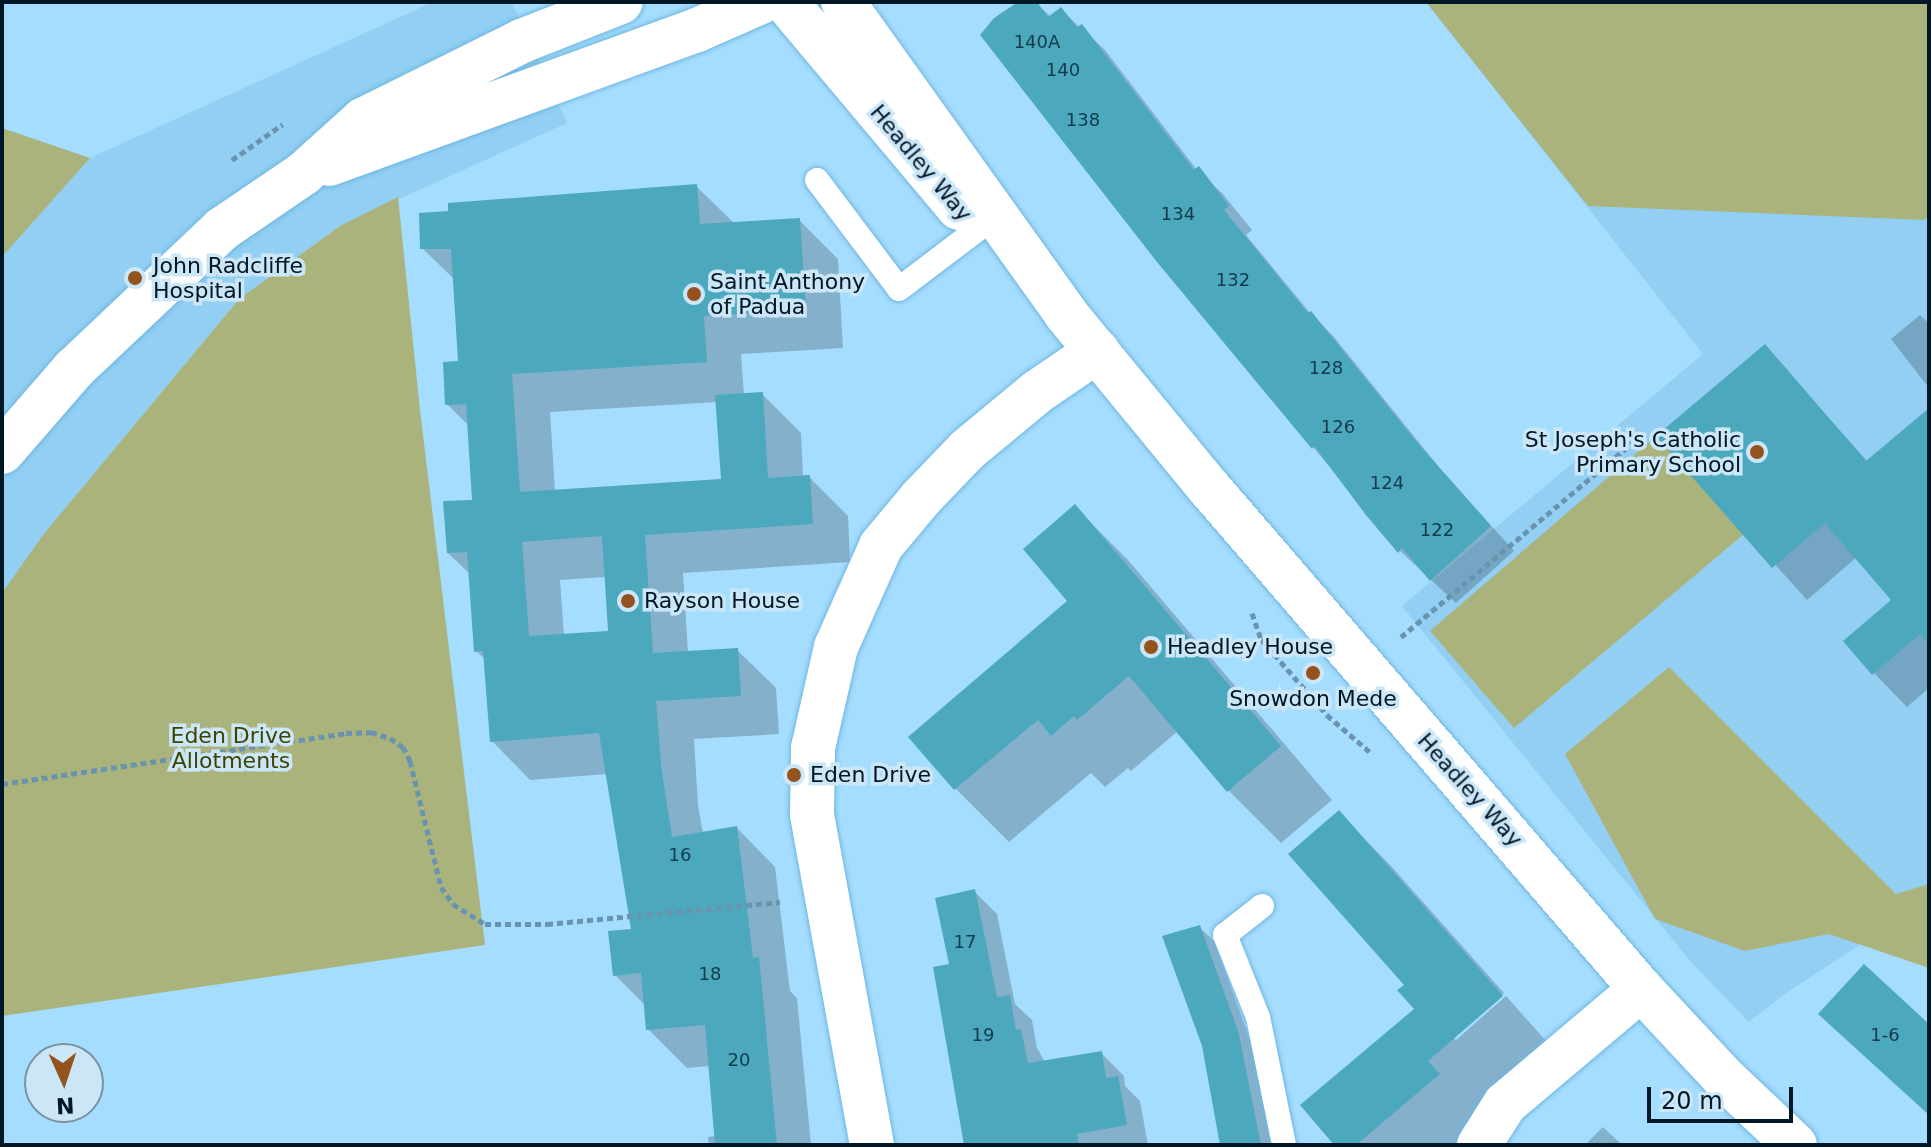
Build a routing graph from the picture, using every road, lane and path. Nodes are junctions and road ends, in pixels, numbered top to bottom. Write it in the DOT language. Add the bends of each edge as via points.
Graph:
graph roads {
  1 [pos="621,2"];
  2 [pos="761,2"];
  3 [pos="786,2"];
  4 [pos="843,2"];
  5 [pos="303,174"];
  6 [pos="817,180"];
  7 [pos="986,223"];
  8 [pos="1097,351"];
  9 [pos="1637,439"];
  10 [pos="2,452"];
  11 [pos="1250,608"];
  12 [pos="1401,637"];
  13 [pos="1327,715"];
  14 [pos="2,784"];
  15 [pos="825,896"];
  16 [pos="1262,906"];
  17 [pos="1641,989"];
  18 [pos="872,1145"];
  19 [pos="1284,1145"];
  20 [pos="1479,1145"];
  21 [pos="1795,1145"];
  1 -- 5 [label="street" via="522,41 363,120"];
  2 -- 5 [label="street" via="682,36"];
  3 -- 7 [label="street, Headley Way"];
  4 -- 7 [label="street, Headley Way"];
  5 -- 10 [label="street" via="222,229 74,369"];
  6 -- 7 [label="lane" via="899,289"];
  7 -- 8 [label="street, Headley Way"];
  8 -- 15 [label="street" via="967,450 881,546 836,647 813,748 812,814"];
  8 -- 17 [label="street, Headley Way" via="1261,550"];
  9 -- 12 [label="path"];
  11 -- 13 [label="path" via="1261,639"];
  14 -- 15 [label="path" via="371,732 403,747 441,887 453,904 485,924 547,924"];
  15 -- 18 [label="street"];
  16 -- 19 [label="lane" via="1225,935 1258,1017"];
  17 -- 20 [label="street" via="1505,1104"];
  17 -- 21 [label="street, Headley Way"];
}
